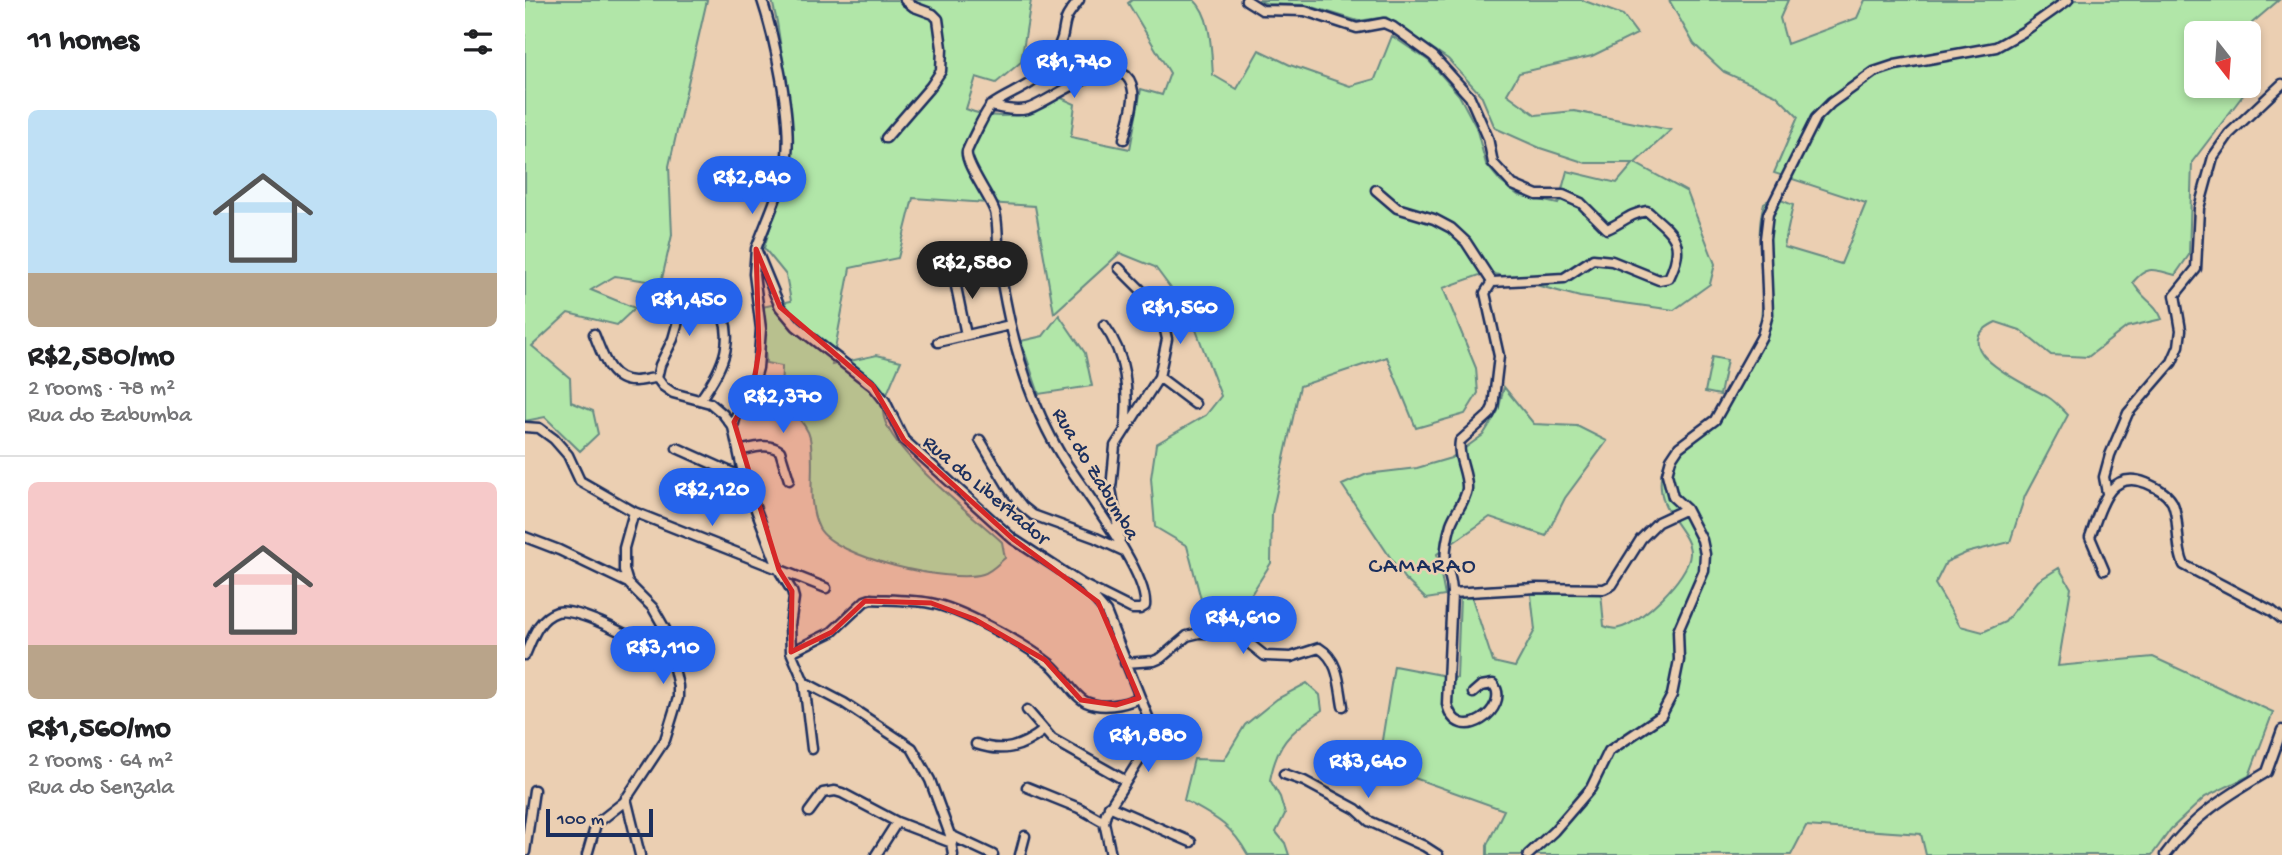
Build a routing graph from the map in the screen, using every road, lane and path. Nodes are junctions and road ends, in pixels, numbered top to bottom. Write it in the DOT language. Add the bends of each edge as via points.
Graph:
graph roads {
  1 [pos="762,0"];
  2 [pos="905,0"];
  3 [pos="1079,0"];
  4 [pos="1246,0"];
  5 [pos="2068,0"];
  6 [pos="1106,49"];
  7 [pos="1103,73"];
  8 [pos="2282,85"];
  9 [pos="990,106"];
  10 [pos="886,138"];
  11 [pos="1124,139"];
  12 [pos="1376,190"];
  13 [pos="756,249"];
  14 [pos="1119,268"];
  15 [pos="953,272"];
  16 [pos="1492,282"];
  17 [pos="687,289"];
  18 [pos="714,298"];
  19 [pos="1010,325"];
  20 [pos="1104,326"];
  21 [pos="594,334"];
  22 [pos="966,335"];
  23 [pos="938,342"];
  24 [pos="1160,377"];
  25 [pos="657,378"];
  26 [pos="700,400"];
  27 [pos="1195,404"];
  28 [pos="525,427"];
  29 [pos="733,427"];
  30 [pos="1125,430"];
  31 [pos="980,440"];
  32 [pos="677,448"];
  33 [pos="739,451"];
  34 [pos="744,478"];
  35 [pos="789,480"];
  36 [pos="2107,493"];
  37 [pos="1686,509"];
  38 [pos="634,512"];
  39 [pos="525,537"];
  40 [pos="1122,549"];
  41 [pos="779,570"];
  42 [pos="2104,570"];
  43 [pos="628,583"];
  44 [pos="1082,584"];
  45 [pos="826,588"];
  46 [pos="1452,593"];
  47 [pos="2282,619"];
  48 [pos="525,628"];
  49 [pos="534,632"];
  50 [pos="791,652"];
  51 [pos="525,655"];
  52 [pos="673,659"];
  53 [pos="1125,663"];
  54 [pos="804,682"];
  55 [pos="1473,693"];
  56 [pos="1139,698"];
  57 [pos="1343,706"];
  58 [pos="1027,710"];
  59 [pos="2282,730"];
  60 [pos="1044,731"];
  61 [pos="976,744"];
  62 [pos="812,748"];
  63 [pos="1284,774"];
  64 [pos="1126,781"];
  65 [pos="1027,787"];
  66 [pos="534,790"];
  67 [pos="626,798"];
  68 [pos="1109,806"];
  69 [pos="809,812"];
  70 [pos="897,822"];
  71 [pos="1104,822"];
  72 [pos="1025,835"];
  73 [pos="951,839"];
  74 [pos="1191,842"];
  75 [pos="525,852"];
  76 [pos="587,855"];
  77 [pos="640,855"];
  78 [pos="876,855"];
  79 [pos="953,855"];
  80 [pos="993,855"];
  81 [pos="1020,855"];
  82 [pos="1111,855"];
  83 [pos="1438,855"];
  84 [pos="1528,855"];
  85 [pos="2165,855"];
  1 -- 13 [label="street" via="787,121 787,157"];
  2 -- 10 [label="street" via="937,19 941,71"];
  3 -- 9 [label="street" via="1066,19 1048,67 1027,86"];
  4 -- 16 [label="street" via="1262,10 1305,11 1357,28 1384,23 1393,27 1433,56 1470,97 1488,138 1493,163 1513,185 1581,203 1607,229 1630,214 1647,211 1675,239 1678,258 1669,278 1658,281 1612,261 1593,258 1564,278"];
  5 -- 37 [label="street" via="1996,47 1874,72 1816,118 1768,214 1768,314 1762,335 1714,420 1679,447 1671,459 1667,481 1673,498"];
  6 -- 7 [label="street"];
  7 -- 9 [label="street" via="1076,82 1028,109"];
  7 -- 11 [label="street" via="1127,77 1134,92"];
  8 -- 36 [label="street" via="2229,134 2213,157 2199,208 2196,269 2175,295 2179,346 2172,362 2128,412 2104,477"];
  9 -- 19 [label="street, Rua do Zabumba" via="967,159 997,216 998,263"];
  12 -- 16 [label="street" via="1397,208 1451,228 1467,242"];
  13 -- 29 [label="street" via="754,274 761,329 758,368 750,397"];
  13 -- 44 [label="street, Rua do Libertador" via="780,307 796,326 873,386 904,440 1013,539"];
  14 -- 24 [label="street" via="1162,317 1167,339"];
  15 -- 22 [label="street"];
  16 -- 46 [label="street" via="1485,300 1499,356 1495,395 1489,415 1460,441 1467,487 1445,550"];
  17 -- 25 [label="street"];
  18 -- 26 [label="street" via="724,312 727,341 724,360"];
  19 -- 22 [label="street"];
  19 -- 40 [label="street, Rua do Zabumba" via="1045,427"];
  20 -- 30 [label="street" via="1114,338 1123,364"];
  21 -- 25 [label="street" via="612,372 630,381"];
  22 -- 23 [label="street"];
  24 -- 27 [label="street"];
  24 -- 30 [label="street"];
  25 -- 26 [label="street" via="673,393"];
  26 -- 29 [label="street" via="710,403"];
  28 -- 38 [label="street" via="539,428 554,439 580,481"];
  29 -- 33 [label="street"];
  30 -- 40 [label="street" via="1115,446 1111,489"];
  31 -- 40 [label="street" via="1011,492 1033,515"];
  32 -- 34 [label="street"];
  33 -- 34 [label="street"];
  33 -- 35 [label="street" via="776,448"];
  34 -- 41 [label="street"];
  36 -- 42 [label="street" via="2090,537"];
  36 -- 47 [label="street" via="2120,481 2136,479 2161,489 2172,503 2184,565"];
  37 -- 46 [label="street" via="1658,522 1641,539 1612,585 1604,589"];
  37 -- 84 [label="street" via="1702,540 1704,571 1678,631 1679,660 1672,695 1661,716 1609,751 1591,788"];
  38 -- 41 [label="street"];
  38 -- 43 [label="street" via="624,548"];
  39 -- 43 [label="street"];
  40 -- 44 [label="street, Rua do Zabumba" via="1143,585 1145,606 1132,609"];
  41 -- 45 [label="street"];
  41 -- 50 [label="street" via="794,598"];
  43 -- 52 [label="street" via="661,619"];
  44 -- 53 [label="street" via="1106,612"];
  46 -- 55 [label="street" via="1447,704 1461,724 1483,718 1497,699 1493,684"];
  48 -- 49 [label="street"];
  49 -- 51 [label="street"];
  49 -- 52 [label="street" via="556,612 568,611"];
  50 -- 54 [label="street"];
  50 -- 56 [label="street" via="832,632 865,601 931,603 974,619 1045,660 1081,700 1109,705"];
  52 -- 67 [label="street" via="678,686 675,714 666,740"];
  53 -- 56 [label="street"];
  53 -- 57 [label="street" via="1154,661 1187,636 1199,634 1236,633 1265,656 1291,657 1319,648 1335,664"];
  54 -- 62 [label="street"];
  54 -- 73 [label="street" via="912,748 930,780"];
  56 -- 64 [label="street" via="1148,736"];
  58 -- 60 [label="street"];
  59 -- 85 [label="street" via="2267,772 2215,803"];
  60 -- 61 [label="street" via="1010,749"];
  60 -- 64 [label="street"];
  63 -- 83 [label="street"];
  64 -- 68 [label="street"];
  65 -- 71 [label="street"];
  66 -- 75 [label="street"];
  67 -- 76 [label="street" via="596,824"];
  67 -- 77 [label="street"];
  68 -- 71 [label="street"];
  68 -- 74 [label="street"];
  69 -- 70 [label="street" via="823,793 835,791"];
  70 -- 73 [label="street"];
  70 -- 78 [label="street"];
  71 -- 82 [label="street"];
  72 -- 81 [label="street"];
  73 -- 79 [label="street"];
  73 -- 80 [label="street"];
}
